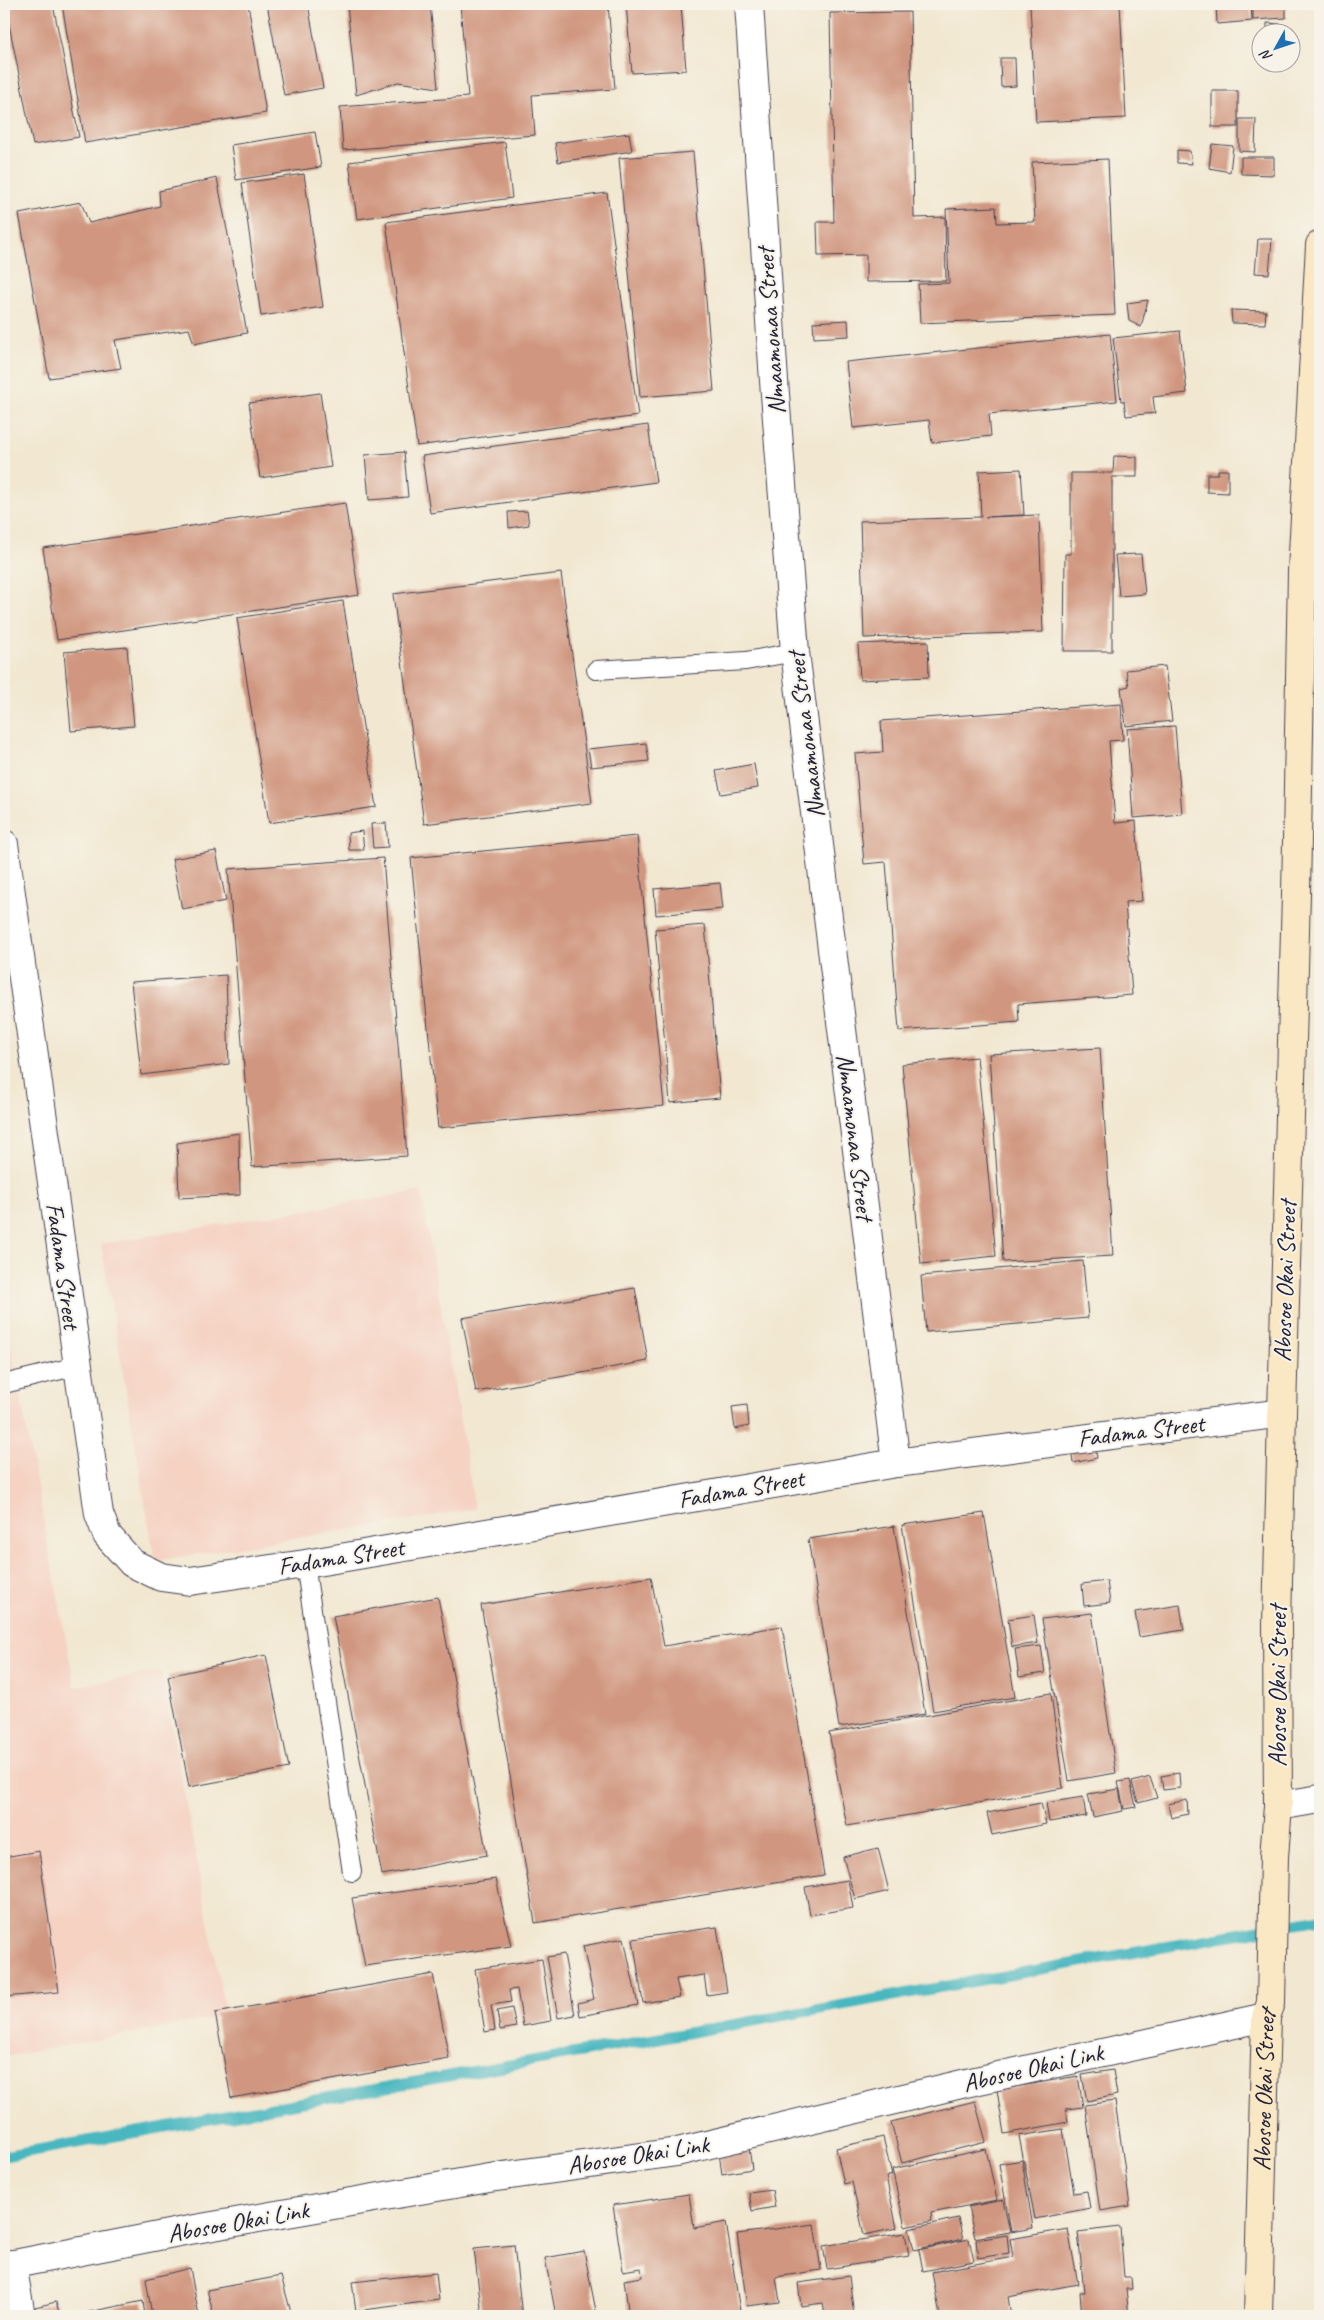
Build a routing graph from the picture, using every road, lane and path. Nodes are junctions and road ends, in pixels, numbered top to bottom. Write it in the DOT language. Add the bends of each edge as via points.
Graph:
graph roads {
  1 [pos="749,4"];
  2 [pos="1320,246"];
  3 [pos="796,652"];
  4 [pos="596,670"];
  5 [pos="4,844"];
  6 [pos="77,1366"];
  7 [pos="4,1384"];
  8 [pos="1282,1413"];
  9 [pos="896,1463"];
  10 [pos="305,1564"];
  11 [pos="1320,1800"];
  12 [pos="1278,1806"];
  13 [pos="352,1872"];
  14 [pos="1268,2010"];
  15 [pos="8,2265"];
  16 [pos="21,2316"];
  17 [pos="1258,2316"];
  1 -- 3 [label="street, Nmaamonaa Street"];
  2 -- 8 [label="street, Abosoe Okai Street" via="1302,571"];
  3 -- 4 [label="lane" via="746,661"];
  3 -- 9 [label="street, Nmaamonaa Street"];
  5 -- 6 [label="street, Fadama Street"];
  6 -- 7 [label="lane"];
  6 -- 10 [label="street, Fadama Street" via="99,1514 107,1535 132,1563 160,1577 190,1581"];
  8 -- 9 [label="street, Fadama Street"];
  8 -- 12 [label="street, Abosoe Okai Street"];
  9 -- 10 [label="street, Fadama Street"];
  10 -- 13 [label="lane"];
  11 -- 12 [label="street"];
  12 -- 14 [label="street, Abosoe Okai Street"];
  14 -- 15 [label="street, Abosoe Okai Link" via="677,2152 490,2178"];
  14 -- 17 [label="street, Abosoe Okai Street"];
  15 -- 16 [label="street"];
}
